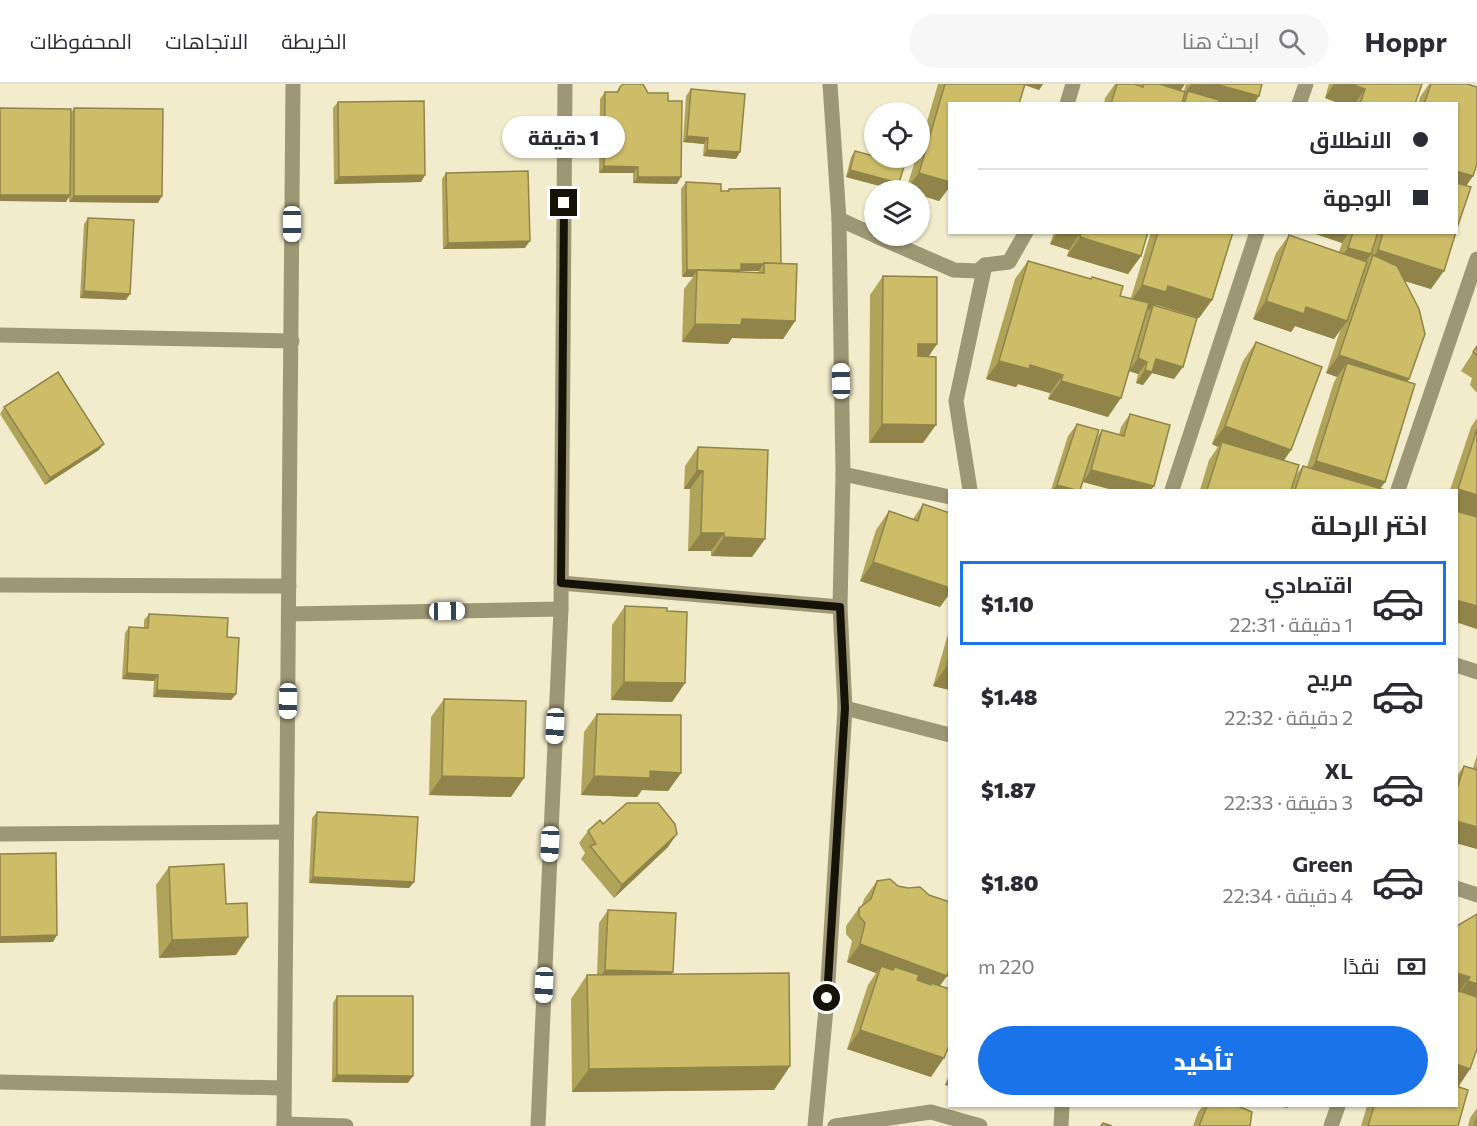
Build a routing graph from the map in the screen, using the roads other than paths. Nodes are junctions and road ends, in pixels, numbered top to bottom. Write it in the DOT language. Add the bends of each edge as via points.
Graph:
graph roads {
  1 [pos="293,84"];
  2 [pos="565,84"];
  3 [pos="830,84"];
  4 [pos="1073,84"];
  5 [pos="1306,84"];
  6 [pos="1068,102"];
  7 [pos="1300,102"];
  8 [pos="839,219"];
  9 [pos="864,230"];
  10 [pos="1025,234"];
  11 [pos="1256,234"];
  12 [pos="900,246"];
  13 [pos="1477,259"];
  14 [pos="985,265"];
  15 [pos="0,335"];
  16 [pos="292,341"];
  17 [pos="843,474"];
  18 [pos="970,489"];
  19 [pos="1172,489"];
  20 [pos="1398,489"];
  21 [pos="948,497"];
  22 [pos="561,583"];
  23 [pos="0,585"];
  24 [pos="289,586"];
  25 [pos="840,607"];
  26 [pos="561,609"];
  27 [pos="289,614"];
  28 [pos="1458,666"];
  29 [pos="1477,672"];
  30 [pos="845,708"];
  31 [pos="948,734"];
  32 [pos="286,832"];
  33 [pos="0,834"];
  34 [pos="1458,889"];
  35 [pos="1477,895"];
  36 [pos="0,1082"];
  37 [pos="284,1088"];
  38 [pos="1062,1107"];
  39 [pos="1338,1107"];
  40 [pos="284,1125"];
  41 [pos="346,1126"];
  42 [pos="538,1126"];
  43 [pos="815,1126"];
  44 [pos="835,1126"];
  45 [pos="980,1126"];
  46 [pos="1061,1126"];
  47 [pos="1331,1126"];
  1 -- 16 [label="street"];
  2 -- 22 [label="street"];
  3 -- 8 [label="street"];
  4 -- 6 [label="street"];
  5 -- 7 [label="street"];
  8 -- 9 [label="street"];
  8 -- 17 [label="street"];
  10 -- 14 [label="street" via="1009,262"];
  11 -- 19 [label="street"];
  12 -- 14 [label="street" via="954,270 978,271"];
  13 -- 20 [label="street"];
  14 -- 18 [label="street" via="956,401"];
  15 -- 16 [label="street"];
  16 -- 24 [label="street"];
  17 -- 21 [label="street"];
  17 -- 25 [label="street"];
  22 -- 25 [label="street"];
  22 -- 26 [label="street"];
  23 -- 24 [label="street"];
  24 -- 27 [label="street"];
  25 -- 30 [label="street"];
  26 -- 27 [label="street"];
  26 -- 42 [label="street"];
  27 -- 32 [label="street"];
  28 -- 29 [label="street"];
  30 -- 31 [label="street"];
  30 -- 43 [label="street"];
  32 -- 33 [label="street"];
  32 -- 37 [label="street"];
  34 -- 35 [label="street"];
  36 -- 37 [label="street"];
  37 -- 40 [label="street"];
  38 -- 46 [label="street"];
  39 -- 47 [label="street"];
  40 -- 41 [label="street"];
  44 -- 45 [label="street" via="931,1112"];
}
